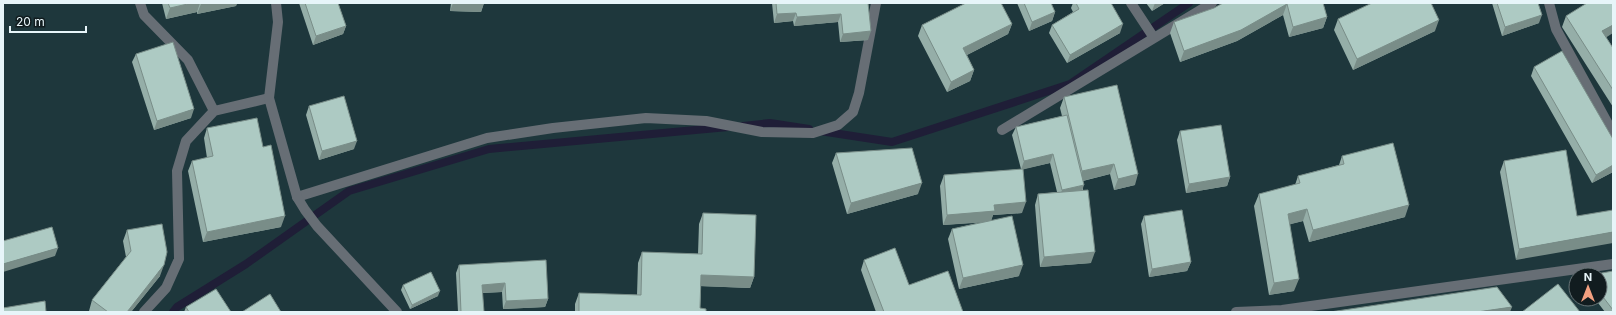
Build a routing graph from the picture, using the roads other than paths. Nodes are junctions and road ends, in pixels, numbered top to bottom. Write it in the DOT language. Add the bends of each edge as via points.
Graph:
graph roads {
  1 [pos="140,3"];
  2 [pos="276,3"];
  3 [pos="876,3"];
  4 [pos="1131,3"];
  5 [pos="1212,3"];
  6 [pos="1549,3"];
  7 [pos="1154,38"];
  8 [pos="269,98"];
  9 [pos="214,111"];
  10 [pos="1002,130"];
  11 [pos="1613,133"];
  12 [pos="298,197"];
  13 [pos="1613,264"];
  14 [pos="1282,311"];
  15 [pos="144,312"];
  16 [pos="397,312"];
  17 [pos="1236,312"];
  1 -- 9 [label="street" via="144,15 188,60"];
  2 -- 8 [label="street" via="278,22"];
  3 -- 12 [label="street" via="859,93 853,112 838,125 813,133 762,132 706,121 646,118 553,128 486,138"];
  4 -- 7 [label="street"];
  5 -- 7 [label="street"];
  6 -- 11 [label="street" via="1556,29"];
  7 -- 10 [label="street"];
  8 -- 9 [label="street"];
  8 -- 12 [label="street"];
  9 -- 15 [label="street" via="186,141 177,171 179,259 166,288"];
  12 -- 16 [label="street" via="304,210 317,226"];
  13 -- 14 [label="street"];
  14 -- 17 [label="street"];
}
